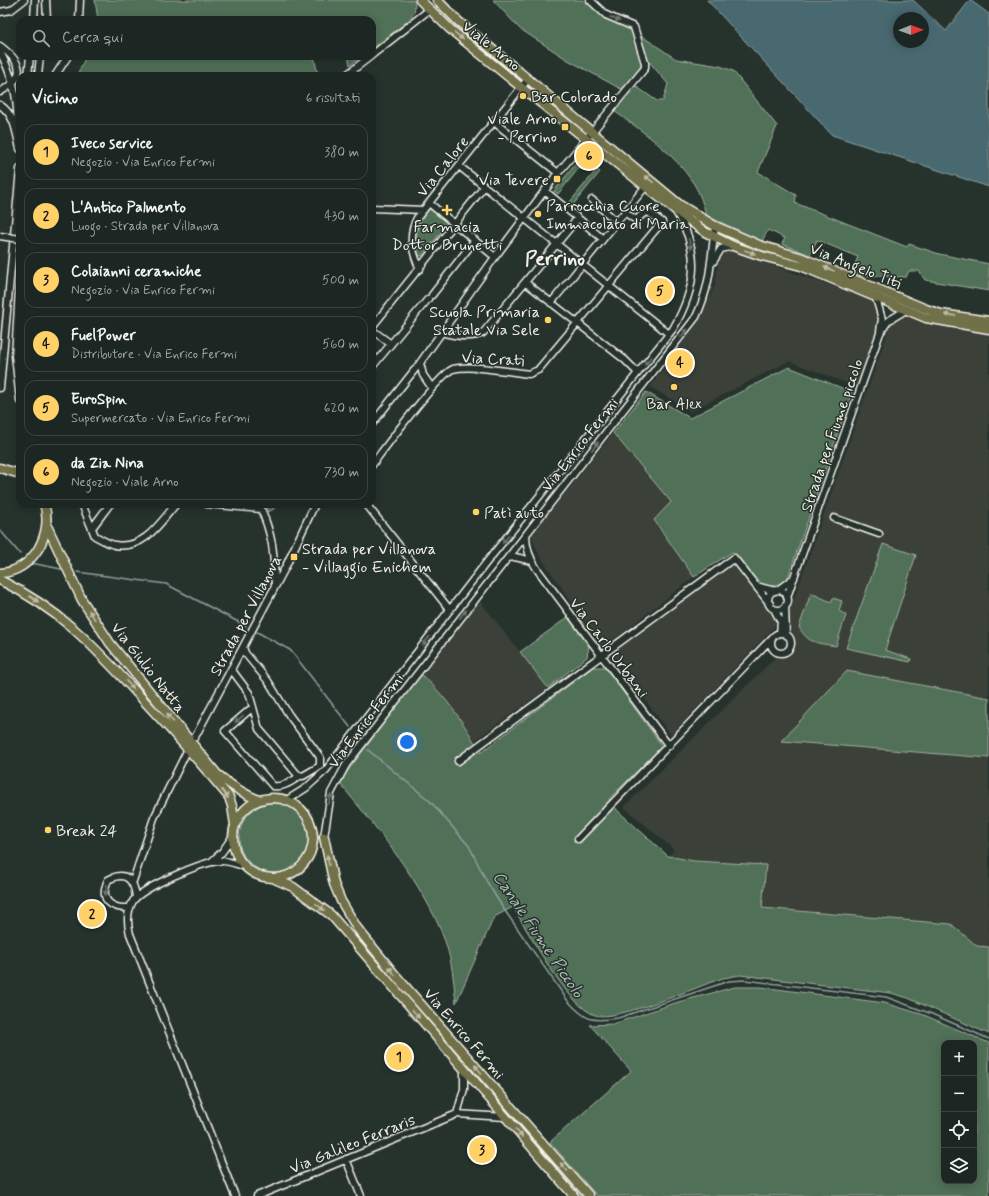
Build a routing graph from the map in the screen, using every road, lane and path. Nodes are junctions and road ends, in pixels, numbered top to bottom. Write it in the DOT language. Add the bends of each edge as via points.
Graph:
graph roads {
  1 [pos="24,0"];
  2 [pos="35,0"];
  3 [pos="45,0"];
  4 [pos="80,0"];
  5 [pos="420,0"];
  6 [pos="437,0"];
  7 [pos="590,0"];
  8 [pos="429,10"];
  9 [pos="0,12"];
  10 [pos="34,16"];
  11 [pos="43,16"];
  12 [pos="47,16"];
  13 [pos="79,16"];
  14 [pos="0,46"];
  15 [pos="0,52"];
  16 [pos="376,52"];
  17 [pos="30,60"];
  18 [pos="40,60"];
  19 [pos="65,60"];
  20 [pos="366,60"];
  21 [pos="18,72"];
  22 [pos="28,72"];
  23 [pos="38,72"];
  24 [pos="58,72"];
  25 [pos="350,72"];
  26 [pos="528,79"];
  27 [pos="16,80"];
  28 [pos="13,84"];
  29 [pos="522,88"];
  30 [pos="0,92"];
  31 [pos="0,105"];
  32 [pos="16,107"];
  33 [pos="494,122"];
  34 [pos="16,130"];
  35 [pos="590,135"];
  36 [pos="459,166"];
  37 [pos="558,173"];
  38 [pos="484,186"];
  39 [pos="646,186"];
  40 [pos="545,191"];
  41 [pos="592,200"];
  42 [pos="429,203"];
  43 [pos="376,208"];
  44 [pos="674,209"];
  45 [pos="423,210"];
  46 [pos="16,213"];
  47 [pos="626,213"];
  48 [pos="578,218"];
  49 [pos="524,219"];
  50 [pos="617,222"];
  51 [pos="454,224"];
  52 [pos="715,226"];
  53 [pos="0,236"];
  54 [pos="714,237"];
  55 [pos="16,238"];
  56 [pos="603,239"];
  57 [pos="475,240"];
  58 [pos="557,245"];
  59 [pos="733,246"];
  60 [pos="495,257"];
  61 [pos="582,264"];
  62 [pos="712,264"];
  63 [pos="420,269"];
  64 [pos="526,283"];
  65 [pos="608,286"];
  66 [pos="876,298"];
  67 [pos="551,303"];
  68 [pos="906,310"];
  69 [pos="989,321"];
  70 [pos="577,322"];
  71 [pos="376,323"];
  72 [pos="989,329"];
  73 [pos="376,331"];
  74 [pos="441,332"];
  75 [pos="880,333"];
  76 [pos="669,334"];
  77 [pos="16,339"];
  78 [pos="391,344"];
  79 [pos="15,356"];
  80 [pos="376,362"];
  81 [pos="420,364"];
  82 [pos="16,365"];
  83 [pos="638,373"];
  84 [pos="0,388"];
  85 [pos="432,388"];
  86 [pos="376,419"];
  87 [pos="376,460"];
  88 [pos="0,468"];
  89 [pos="16,473"];
  90 [pos="45,508"];
  91 [pos="84,508"];
  92 [pos="107,508"];
  93 [pos="173,508"];
  94 [pos="261,508"];
  95 [pos="314,508"];
  96 [pos="369,508"];
  97 [pos="834,518"];
  98 [pos="47,526"];
  99 [pos="92,528"];
  100 [pos="879,534"];
  101 [pos="526,535"];
  102 [pos="508,558"];
  103 [pos="532,561"];
  104 [pos="0,573"];
  105 [pos="794,578"];
  106 [pos="0,580"];
  107 [pos="755,585"];
  108 [pos="274,586"];
  109 [pos="776,591"];
  110 [pos="787,597"];
  111 [pos="786,606"];
  112 [pos="772,607"];
  113 [pos="450,610"];
  114 [pos="783,634"];
  115 [pos="772,638"];
  116 [pos="243,647"];
  117 [pos="774,650"];
  118 [pos="761,651"];
  119 [pos="600,656"];
  120 [pos="231,669"];
  121 [pos="253,707"];
  122 [pos="195,737"];
  123 [pos="669,746"];
  124 [pos="186,753"];
  125 [pos="458,761"];
  126 [pos="300,776"];
  127 [pos="259,800"];
  128 [pos="287,800"];
  129 [pos="235,825"];
  130 [pos="312,826"];
  131 [pos="233,836"];
  132 [pos="324,838"];
  133 [pos="578,839"];
  134 [pos="312,851"];
  135 [pos="210,862"];
  136 [pos="244,866"];
  137 [pos="275,879"];
  138 [pos="133,881"];
  139 [pos="136,897"];
  140 [pos="130,908"];
  141 [pos="464,1070"];
  142 [pos="457,1114"];
  143 [pos="505,1117"];
  144 [pos="346,1159"];
  145 [pos="235,1196"];
  146 [pos="257,1196"];
  147 [pos="361,1196"];
  148 [pos="574,1196"];
  149 [pos="589,1196"];
  1 -- 9 [label="street" via="11,10"];
  2 -- 10 [label="street"];
  3 -- 11 [label="street"];
  3 -- 12 [label="street"];
  4 -- 13 [label="street"];
  5 -- 8 [label="main road, Viale Arno"];
  6 -- 26 [label="main road, Viale Arno" via="458,21"];
  7 -- 35 [label="street, one-way" via="606,15 634,27 645,68"];
  8 -- 16 [label="street"];
  8 -- 29 [label="main road, Viale Arno, one-way"];
  14 -- 21 [label="street" via="13,58"];
  15 -- 28 [label="street" via="10,71"];
  17 -- 22 [label="street"];
  18 -- 23 [label="street"];
  19 -- 24 [label="street"];
  20 -- 25 [label="street"];
  26 -- 29 [label="street, Via Calore"];
  26 -- 35 [label="main road, Viale Arno"];
  27 -- 28 [label="street"];
  28 -- 30 [label="street"];
  28 -- 32 [label="street"];
  29 -- 33 [label="street, Via Calore"];
  29 -- 35 [label="main road, Viale Arno"];
  31 -- 34 [label="street" via="6,109"];
  33 -- 36 [label="street, Via Calore"];
  33 -- 37 [label="street"];
  35 -- 37 [label="street"];
  35 -- 39 [label="main road, Viale Arno"];
  52 -- 35 [label="main road, Viale Arno, one-way" via="680,205"];
  36 -- 38 [label="street"];
  36 -- 42 [label="street, Via Calore"];
  37 -- 40 [label="street"];
  38 -- 49 [label="street"];
  38 -- 51 [label="street"];
  39 -- 44 [label="main road, Viale Arno"];
  39 -- 47 [label="street"];
  40 -- 48 [label="street"];
  40 -- 49 [label="street"];
  41 -- 50 [label="street"];
  42 -- 45 [label="street, Via Calore"];
  42 -- 51 [label="street"];
  43 -- 45 [label="street"];
  44 -- 54 [label="main road, Viale Arno"];
  44 -- 76 [label="street, Via Enrico Fermi, one-way" via="685,227 690,242 693,270 685,308"];
  45 -- 63 [label="street, Via Calore" via="412,232 413,256"];
  46 -- 84 [label="street"];
  47 -- 50 [label="street"];
  47 -- 65 [label="street, Via Crati" via="636,220 648,212 662,222"];
  48 -- 56 [label="street"];
  48 -- 58 [label="street"];
  49 -- 58 [label="street"];
  49 -- 60 [label="street"];
  50 -- 56 [label="street"];
  51 -- 57 [label="street"];
  51 -- 63 [label="street"];
  52 -- 54 [label="street, Via Enrico Fermi"];
  69 -- 52 [label="main road, Via Angelo Titi, one-way" via="941,314 926,309 800,257 759,245"];
  53 -- 55 [label="street, bridge"];
  54 -- 59 [label="main road, Via Angelo Titi"];
  54 -- 62 [label="street, Via Enrico Fermi"];
  56 -- 61 [label="street"];
  57 -- 60 [label="street"];
  57 -- 78 [label="street"];
  58 -- 61 [label="street"];
  58 -- 64 [label="street"];
  59 -- 62 [label="street, Via Enrico Fermi" via="721,249"];
  59 -- 66 [label="main road, Via Angelo Titi, one-way" via="801,266"];
  60 -- 74 [label="street"];
  61 -- 65 [label="street"];
  61 -- 67 [label="street"];
  101 -- 62 [label="street, Via Enrico Fermi, one-way" via="696,317 704,299"];
  63 -- 71 [label="street"];
  64 -- 67 [label="street"];
  64 -- 74 [label="street" via="483,333 477,336 455,336"];
  65 -- 70 [label="street, Via Crati"];
  65 -- 76 [label="street"];
  66 -- 68 [label="main road, Via Angelo Titi"];
  66 -- 75 [label="street" via="882,319"];
  67 -- 70 [label="street"];
  68 -- 72 [label="main road, Via Angelo Titi" via="933,319"];
  68 -- 75 [label="street, Strada per Fiume piccolo" via="888,321"];
  70 -- 83 [label="street"];
  70 -- 85 [label="street, Via Crati" via="534,373 466,368 451,370"];
  73 -- 78 [label="street"];
  74 -- 81 [label="street"];
  75 -- 105 [label="street, Strada per Fiume piccolo"];
  76 -- 83 [label="street, Via Enrico Fermi, one-way"];
  77 -- 79 [label="street"];
  78 -- 80 [label="street"];
  79 -- 82 [label="street"];
  81 -- 85 [label="street" via="423,375"];
  81 -- 86 [label="street"];
  83 -- 113 [label="street, Via Enrico Fermi, one-way"];
  85 -- 87 [label="street, Via Crati"];
  88 -- 89 [label="main road"];
  90 -- 98 [label="main road"];
  91 -- 99 [label="street"];
  92 -- 99 [label="street"];
  93 -- 99 [label="street" via="149,535 128,546 114,545 95,536"];
  94 -- 108 [label="street" via="269,528 274,552"];
  95 -- 108 [label="street, Strada per Villanova"];
  96 -- 113 [label="street"];
  97 -- 100 [label="street"];
  98 -- 104 [label="main road" via="43,542 33,557 20,567"];
  127 -- 98 [label="main road, Via Giulio Natta, one-way" via="246,796 217,774 110,643 82,600"];
  101 -- 102 [label="street, Via Enrico Fermi"];
  101 -- 103 [label="street, Via Carlo Urbani"];
  102 -- 103 [label="street" via="515,556"];
  132 -- 102 [label="street, Via Enrico Fermi, one-way" via="331,794 346,765"];
  103 -- 119 [label="street, Via Carlo Urbani"];
  105 -- 109 [label="street"];
  105 -- 110 [label="street, Strada per Fiume piccolo"];
  106 -- 129 [label="main road, Via Giulio Natta, one-way" via="47,607 94,645 229,797"];
  107 -- 109 [label="street"];
  107 -- 112 [label="street"];
  107 -- 119 [label="street" via="734,558"];
  108 -- 116 [label="street, Strada per Villanova"];
  109 -- 110 [label="street" via="784,592"];
  109 -- 112 [label="street" via="769,598"];
  110 -- 111 [label="street"];
  111 -- 112 [label="street" via="780,609"];
  111 -- 114 [label="street"];
  112 -- 114 [label="street" via="781,622"];
  113 -- 128 [label="street, Via Enrico Fermi, one-way" via="326,770 306,788"];
  114 -- 115 [label="street"];
  114 -- 117 [label="street" via="790,640 788,649 780,652"];
  115 -- 117 [label="street"];
  115 -- 118 [label="street"];
  116 -- 120 [label="street, Strada per Villanova"];
  116 -- 126 [label="street" via="320,757 320,766"];
  117 -- 118 [label="street" via="769,648"];
  118 -- 123 [label="street"];
  119 -- 123 [label="street, Via Carlo Urbani"];
  119 -- 125 [label="street"];
  120 -- 121 [label="street" via="249,693"];
  120 -- 122 [label="street, Strada per Villanova"];
  121 -- 126 [label="street" via="258,729"];
  121 -- 126 [label="street, one-way" via="225,731 273,786 285,785"];
  123 -- 133 [label="street"];
  124 -- 138 [label="street" via="154,818"];
  127 -- 128 [label="main road"];
  127 -- 129 [label="main road" via="244,810"];
  128 -- 130 [label="main road" via="298,806"];
  129 -- 131 [label="main road"];
  130 -- 132 [label="main road"];
  130 -- 134 [label="main road"];
  131 -- 135 [label="street" via="222,852"];
  131 -- 136 [label="main road" via="235,852"];
  132 -- 134 [label="main road"];
  149 -- 132 [label="main road, Via Enrico Fermi, one-way" via="357,928 334,884"];
  134 -- 137 [label="main road" via="298,871 287,877"];
  135 -- 136 [label="street" via="221,860"];
  135 -- 139 [label="street" via="163,881"];
  136 -- 137 [label="main road" via="262,878"];
  137 -- 141 [label="main road, Via Enrico Fermi, one-way" via="293,888 331,915"];
  138 -- 139 [label="street"];
  138 -- 140 [label="street, one-way" via="116,876 108,880 104,893 106,900 114,906"];
  139 -- 140 [label="street"];
  140 -- 145 [label="street" via="130,934"];
  141 -- 142 [label="street" via="464,1089"];
  141 -- 143 [label="main road, Via Enrico Fermi"];
  142 -- 143 [label="street"];
  142 -- 144 [label="street, Via Galileo Ferraris"];
  143 -- 148 [label="main road, Via Enrico Fermi, one-way"];
  144 -- 146 [label="street, Via Galileo Ferraris"];
  144 -- 147 [label="street"];
}
